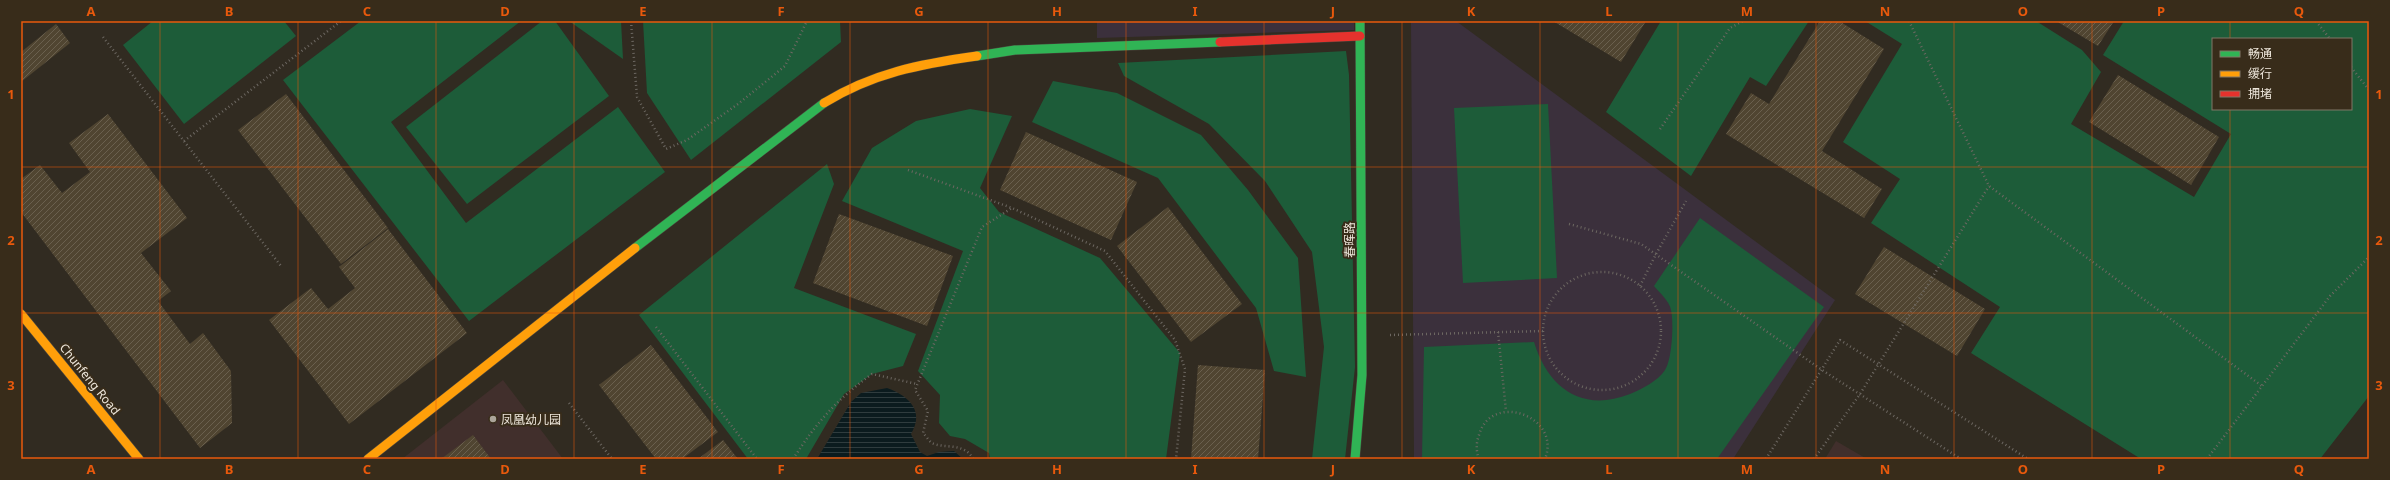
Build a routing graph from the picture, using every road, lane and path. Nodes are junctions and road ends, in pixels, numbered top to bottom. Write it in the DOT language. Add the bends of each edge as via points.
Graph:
graph roads {
  1 [pos="341,21"];
  2 [pos="631,21"];
  3 [pos="808,21"];
  4 [pos="1360,21"];
  5 [pos="1743,21"];
  6 [pos="1909,21"];
  7 [pos="2316,21"];
  8 [pos="1360,36"];
  9 [pos="103,37"];
  10 [pos="2329,38"];
  11 [pos="2352,68"];
  12 [pos="2369,90"];
  13 [pos="1660,129"];
  14 [pos="184,141"];
  15 [pos="908,170"];
  16 [pos="1989,186"];
  17 [pos="1686,201"];
  18 [pos="1012,208"];
  19 [pos="1569,224"];
  20 [pos="1656,254"];
  21 [pos="2369,257"];
  22 [pos="281,266"];
  23 [pos="1640,286"];
  24 [pos="21,314"];
  25 [pos="656,327"];
  26 [pos="1543,331"];
  27 [pos="1498,332"];
  28 [pos="1362,336"];
  29 [pos="1878,365"];
  30 [pos="1822,370"];
  31 [pos="917,384"];
  32 [pos="2262,386"];
  33 [pos="1860,394"];
  34 [pos="569,403"];
  35 [pos="1506,411"];
  36 [pos="139,459"];
  37 [pos="368,459"];
  38 [pos="612,459"];
  39 [pos="758,459"];
  40 [pos="793,459"];
  41 [pos="973,459"];
  42 [pos="1176,459"];
  43 [pos="1356,459"];
  44 [pos="1479,459"];
  45 [pos="1544,459"];
  46 [pos="1766,459"];
  47 [pos="1814,459"];
  48 [pos="1961,459"];
  49 [pos="2028,459"];
  50 [pos="2207,459"];
  1 -- 14 [label="path"];
  2 -- 3 [label="path" via="637,97 666,149 688,140 785,66"];
  4 -- 8 [label="street, 春晖路"];
  5 -- 13 [label="path" via="1730,28"];
  6 -- 16 [label="path"];
  7 -- 10 [label="path"];
  8 -- 28 [label="street, 春晖路"];
  8 -- 37 [label="street" via="1015,50 925,63 886,73 850,88 822,104 701,196"];
  9 -- 14 [label="path"];
  11 -- 12 [label="path"];
  14 -- 22 [label="path"];
  15 -- 18 [label="path"];
  16 -- 29 [label="path"];
  16 -- 32 [label="path"];
  17 -- 20 [label="path"];
  18 -- 31 [label="path" via="982,227"];
  18 -- 42 [label="path" via="1105,251 1175,340 1185,369"];
  19 -- 20 [label="path" via="1641,244"];
  20 -- 23 [label="path"];
  20 -- 30 [label="path"];
  21 -- 32 [label="path" via="2330,296"];
  23 -- 26 [label="path" via="1624,276 1605,271 1580,276 1568,282 1555,295 1546,312"];
  23 -- 26 [label="path" via="1653,300 1660,319 1660,339 1655,358 1643,374 1627,385 1608,390 1588,388 1570,380 1556,367 1546,350"];
  24 -- 36 [label="street, Chunfeng Road"];
  25 -- 39 [label="path"];
  26 -- 27 [label="path"];
  27 -- 28 [label="path"];
  27 -- 35 [label="path"];
  28 -- 43 [label="street, 春晖路"];
  29 -- 30 [label="path" via="1840,340"];
  29 -- 33 [label="path"];
  29 -- 49 [label="path"];
  30 -- 33 [label="path"];
  30 -- 46 [label="path"];
  31 -- 40 [label="path" via="872,374 844,394 816,424"];
  31 -- 41 [label="path" via="915,390 928,411 923,433 933,443 954,445"];
  32 -- 50 [label="path"];
  33 -- 47 [label="path"];
  33 -- 48 [label="path"];
  34 -- 38 [label="path"];
  35 -- 44 [label="path" via="1485,422 1479,432 1476,444"];
  35 -- 45 [label="path" via="1529,415 1538,422 1547,444"];
}
